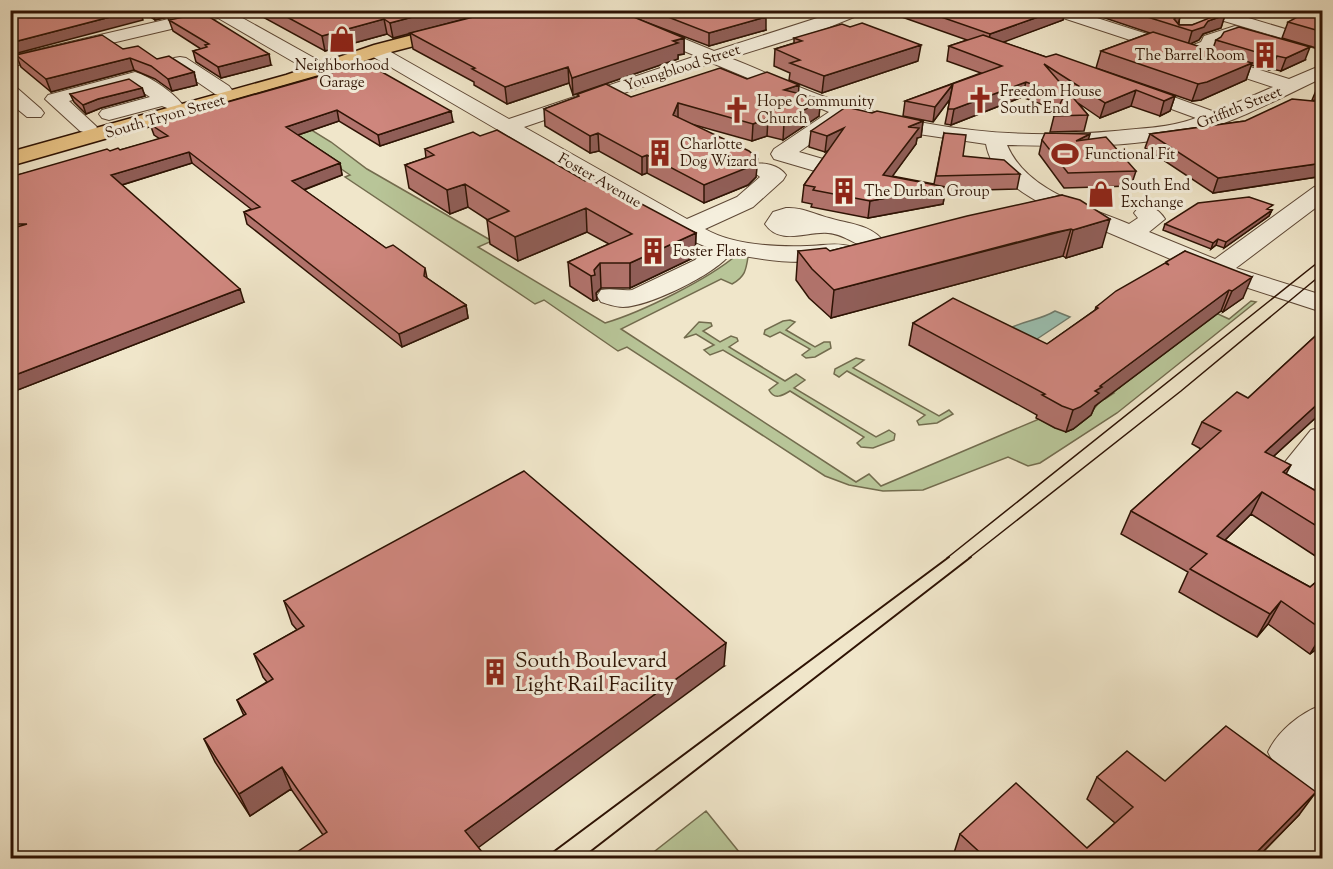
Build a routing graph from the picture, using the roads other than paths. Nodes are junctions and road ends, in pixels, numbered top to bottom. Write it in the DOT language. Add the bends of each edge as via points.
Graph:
graph roads {
  1 [pos="531,10"];
  2 [pos="599,10"];
  3 [pos="217,12"];
  4 [pos="1086,14"];
  5 [pos="1283,15"];
  6 [pos="1053,17"];
  7 [pos="860,19"];
  8 [pos="1194,21"];
  9 [pos="87,25"];
  10 [pos="1262,27"];
  11 [pos="107,39"];
  12 [pos="1155,42"];
  13 [pos="1323,45"];
  14 [pos="376,51"];
  15 [pos="1189,53"];
  16 [pos="709,57"];
  17 [pos="1323,58"];
  18 [pos="10,62"];
  19 [pos="180,62"];
  20 [pos="318,68"];
  21 [pos="1323,71"];
  22 [pos="1111,81"];
  23 [pos="1290,86"];
  24 [pos="222,90"];
  25 [pos="10,92"];
  26 [pos="80,92"];
  27 [pos="169,101"];
  28 [pos="1258,101"];
  29 [pos="1299,106"];
  30 [pos="845,111"];
  31 [pos="34,113"];
  32 [pos="108,118"];
  33 [pos="1216,119"];
  34 [pos="87,127"];
  35 [pos="506,132"];
  36 [pos="994,139"];
  37 [pos="10,148"];
  38 [pos="10,159"];
  39 [pos="815,164"];
  40 [pos="761,169"];
  41 [pos="1323,192"];
  42 [pos="624,194"];
  43 [pos="1051,200"];
  44 [pos="598,204"];
  45 [pos="1018,208"];
  46 [pos="1146,213"];
  47 [pos="824,225"];
  48 [pos="685,230"];
  49 [pos="1129,234"];
  50 [pos="725,244"];
  51 [pos="1217,270"];
  52 [pos="610,296"];
  53 [pos="1323,304"];
  54 [pos="1323,437"];
  55 [pos="1323,495"];
  56 [pos="1323,723"];
  57 [pos="1323,778"];
  1 -- 14 [label="main road, South Tryon Street"];
  2 -- 16 [label="street, Griffith Street"];
  3 -- 11 [label="street"];
  3 -- 20 [label="street"];
  4 -- 6 [label="street"];
  4 -- 12 [label="street"];
  5 -- 10 [label="street"];
  7 -- 16 [label="street, Youngblood Street" via="837,19"];
  8 -- 10 [label="street"];
  8 -- 12 [label="street"];
  9 -- 11 [label="street"];
  10 -- 13 [label="street"];
  11 -- 18 [label="street"];
  12 -- 15 [label="street"];
  14 -- 20 [label="main road, South Tryon Street"];
  14 -- 35 [label="street, Foster Avenue"];
  15 -- 17 [label="street" via="1235,31"];
  15 -- 23 [label="street"];
  16 -- 30 [label="street, Griffith Street"];
  16 -- 35 [label="street, Youngblood Street"];
  19 -- 24 [label="street"];
  20 -- 24 [label="main road, South Tryon Street"];
  20 -- 38 [label="main road, South Tryon Street" via="292,79"];
  21 -- 23 [label="street, Griffith Street"];
  22 -- 33 [label="street"];
  23 -- 28 [label="street, Griffith Street"];
  24 -- 27 [label="main road, South Tryon Street"];
  25 -- 31 [label="street"];
  26 -- 27 [label="street" via="135,78"];
  26 -- 32 [label="street"];
  26 -- 34 [label="street" via="55,99"];
  27 -- 32 [label="main road, South Tryon Street"];
  28 -- 29 [label="street"];
  28 -- 33 [label="street, Griffith Street"];
  30 -- 36 [label="street, Griffith Street" via="898,125"];
  30 -- 39 [label="street" via="782,154"];
  32 -- 34 [label="main road, South Tryon Street"];
  33 -- 36 [label="street, Griffith Street" via="1137,137"];
  34 -- 37 [label="main road, South Tryon Street"];
  35 -- 42 [label="street, Foster Avenue"];
  36 -- 43 [label="street" via="999,155 1014,174"];
  40 -- 48 [label="street" via="775,175 745,202"];
  41 -- 51 [label="street"];
  42 -- 44 [label="street"];
  42 -- 48 [label="street, Foster Avenue"];
  43 -- 45 [label="street"];
  43 -- 49 [label="street"];
  46 -- 49 [label="street" via="1153,219"];
  47 -- 50 [label="street, Foster Avenue" via="884,241 807,254 762,252"];
  48 -- 50 [label="street, Foster Avenue"];
  49 -- 51 [label="street"];
  50 -- 52 [label="street" via="704,265 638,297"];
  51 -- 53 [label="street"];
  54 -- 55 [label="street" via="1301,462 1301,474"];
  56 -- 57 [label="street" via="1289,752"];
}
